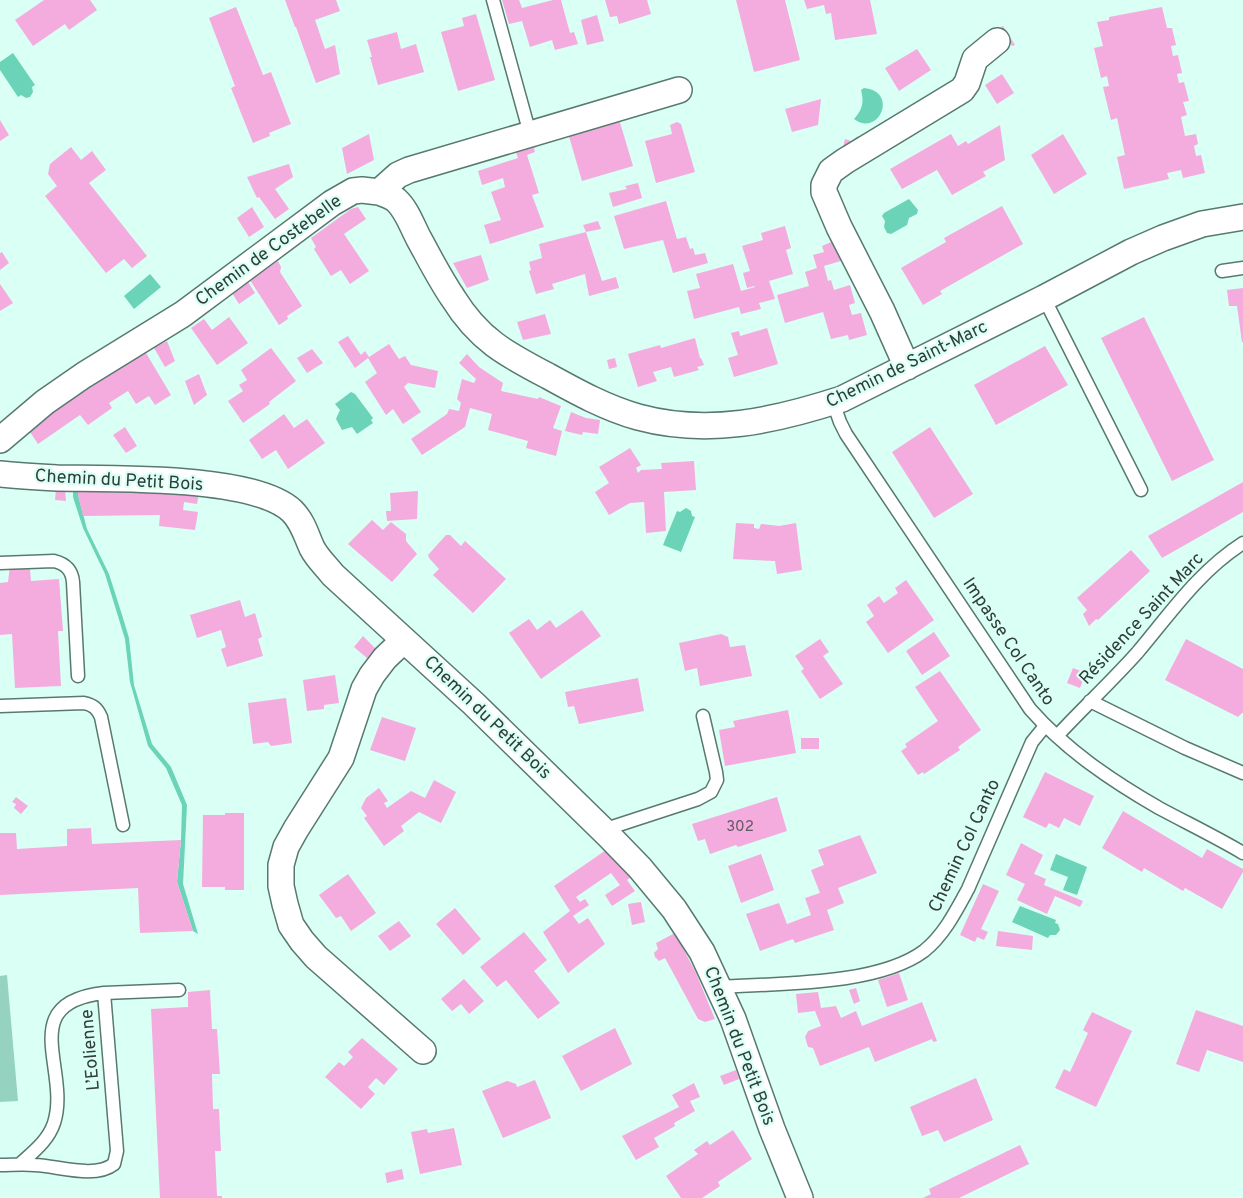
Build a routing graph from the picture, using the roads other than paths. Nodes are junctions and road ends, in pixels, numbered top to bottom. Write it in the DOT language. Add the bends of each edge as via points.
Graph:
graph roads {
  1 [pos="493,0"];
  2 [pos="997,41"];
  3 [pos="679,90"];
  4 [pos="530,134"];
  5 [pos="379,192"];
  6 [pos="1243,217"];
  7 [pos="1243,268"];
  8 [pos="1222,271"];
  9 [pos="1044,298"];
  10 [pos="907,367"];
  11 [pos="833,402"];
  12 [pos="0,440"];
  13 [pos="0,474"];
  14 [pos="1141,490"];
  15 [pos="1243,543"];
  16 [pos="0,563"];
  17 [pos="404,640"];
  18 [pos="78,676"];
  19 [pos="1090,701"];
  20 [pos="0,706"];
  21 [pos="702,716"];
  22 [pos="1045,726"];
  23 [pos="1057,736"];
  24 [pos="1243,772"];
  25 [pos="123,825"];
  26 [pos="603,830"];
  27 [pos="1243,853"];
  28 [pos="719,987"];
  29 [pos="179,990"];
  30 [pos="104,993"];
  31 [pos="423,1051"];
  32 [pos="20,1164"];
  33 [pos="0,1165"];
  34 [pos="800,1198"];
  1 -- 4 [label="lane"];
  2 -- 10 [label="street" via="975,59 962,90 838,166 831,171 824,185 839,228"];
  3 -- 4 [label="street"];
  4 -- 5 [label="street" via="410,170 398,175"];
  5 -- 11 [label="street, Chemin de Saint-Marc" via="395,200 404,210 454,300 486,339 527,365 606,406 637,417 669,423 717,426 771,419"];
  5 -- 12 [label="street, Chemin de Costebelle" via="353,192 332,203 183,314 45,402"];
  6 -- 9 [label="street, Chemin de Saint-Marc" via="1202,224 1163,238"];
  7 -- 8 [label="lane"];
  9 -- 10 [label="street, Chemin de Saint-Marc"];
  9 -- 14 [label="lane"];
  10 -- 11 [label="street, Chemin de Saint-Marc"];
  11 -- 22 [label="lane, Impasse Col Canto" via="846,434 1030,709"];
  13 -- 17 [label="street, Chemin du Petit Bois" via="156,479 225,487 273,499 292,511 316,555 333,575"];
  15 -- 19 [label="lane, Résidence Saint Marc" via="1196,581 1126,665"];
  16 -- 18 [label="lane" via="54,562 69,570 73,582"];
  17 -- 26 [label="street, Chemin du Petit Bois"];
  17 -- 31 [label="street" via="385,658 364,689 340,758 286,847 281,865 281,886 292,925 311,952"];
  19 -- 23 [label="lane, Résidence Saint Marc"];
  19 -- 24 [label="lane, Résidence Saint Marc" via="1185,748"];
  20 -- 25 [label="lane" via="93,705 101,717"];
  21 -- 26 [label="lane" via="716,772 711,792"];
  22 -- 23 [label="lane, Impasse Col Canto"];
  22 -- 28 [label="lane, Chemin Col Canto" via="1032,742 968,889 947,926 924,951 892,967 844,978"];
  23 -- 27 [label="lane, Impasse Col Canto" via="1106,775"];
  26 -- 28 [label="street, Chemin du Petit Bois" via="674,909 702,952"];
  28 -- 34 [label="street, Chemin du Petit Bois"];
  29 -- 30 [label="lane"];
  30 -- 32 [label="lane, L’Eolienne" via="70,1002 56,1015 51,1041 58,1096 54,1125 44,1142"];
  30 -- 32 [label="lane, L’Eolienne" via="117,1151 114,1164 95,1171"];
  32 -- 33 [label="lane, L’Eolienne"];
}
